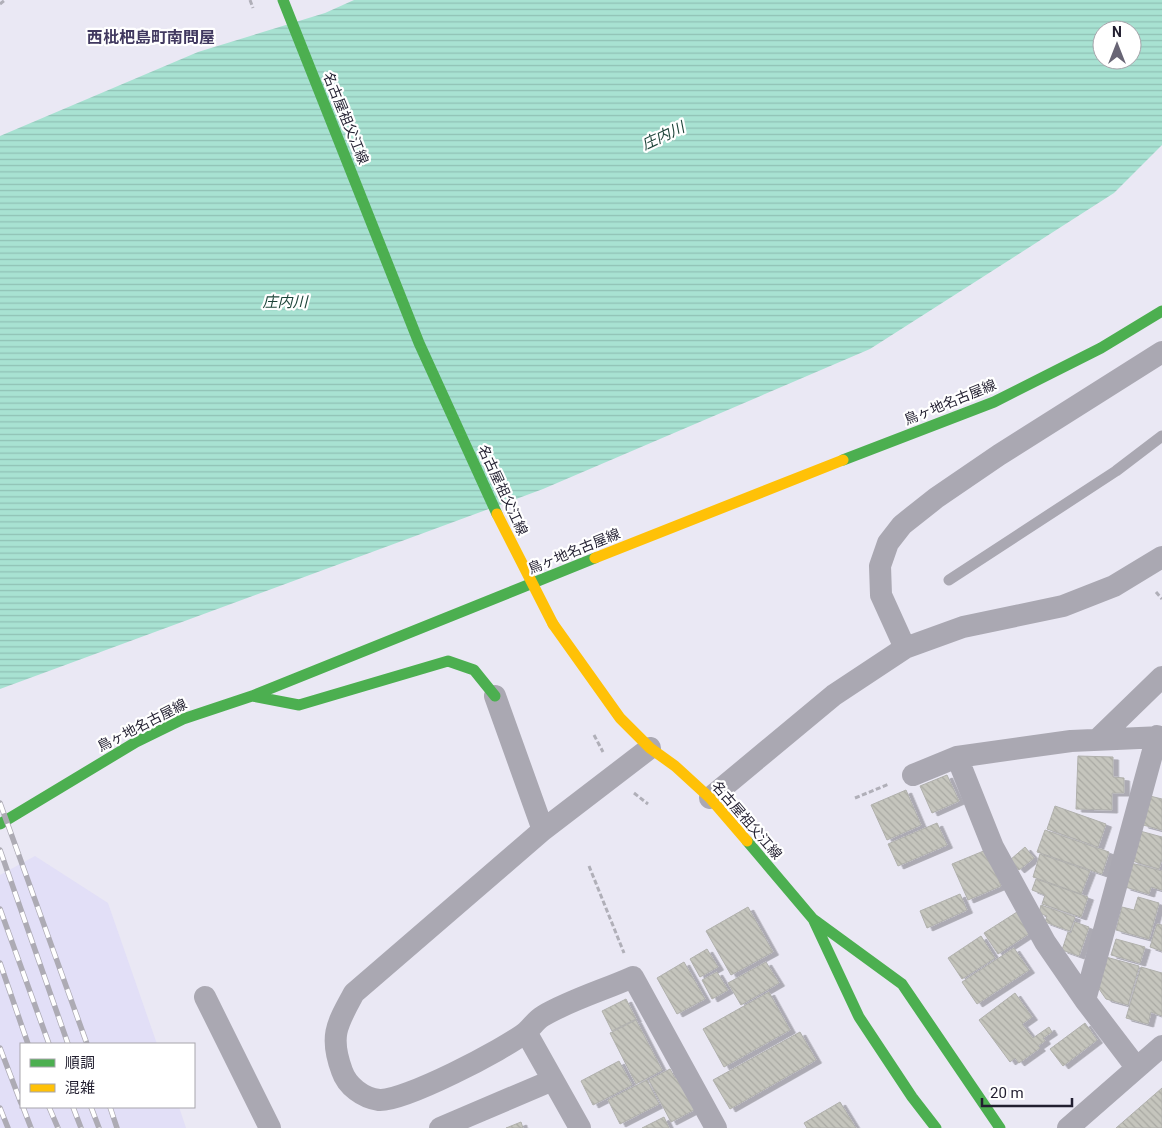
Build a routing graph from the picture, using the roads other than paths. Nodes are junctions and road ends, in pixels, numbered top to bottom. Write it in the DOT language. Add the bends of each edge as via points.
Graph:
graph roads {
  1 [pos="283,0"];
  2 [pos="1162,311"];
  3 [pos="1162,352"];
  4 [pos="1162,436"];
  5 [pos="1162,557"];
  6 [pos="949,580"];
  7 [pos="905,648"];
  8 [pos="1162,677"];
  9 [pos="252,696"];
  10 [pos="495,696"];
  11 [pos="1160,736"];
  12 [pos="1097,740"];
  13 [pos="650,748"];
  14 [pos="957,757"];
  15 [pos="913,775"];
  16 [pos="710,798"];
  17 [pos="0,824"];
  18 [pos="543,830"];
  19 [pos="813,920"];
  20 [pos="205,997"];
  21 [pos="1085,1000"];
  22 [pos="526,1032"];
  23 [pos="1162,1046"];
  24 [pos="1136,1067"];
  25 [pos="553,1080"];
  26 [pos="270,1128"];
  27 [pos="440,1128"];
  28 [pos="580,1128"];
  29 [pos="716,1128"];
  30 [pos="936,1128"];
  31 [pos="1000,1128"];
  32 [pos="1068,1128"];
  1 -- 13 [label="main road, 名古屋祖父江線, bridge" via="419,343 506,533 553,624 620,718"];
  2 -- 9 [label="main road, 鳥ヶ地名古屋線" via="1101,348 994,402 717,509"];
  3 -- 7 [label="street" via="991,460 902,525 888,543 880,566 881,595"];
  4 -- 6 [label="lane" via="1116,471"];
  5 -- 7 [label="street" via="1114,586 1063,606 963,627"];
  7 -- 16 [label="street" via="834,695"];
  8 -- 12 [label="street"];
  9 -- 10 [label="main road" via="299,705 448,661 474,670"];
  9 -- 17 [label="main road, 鳥ヶ地名古屋線" via="182,719 115,754"];
  10 -- 18 [label="street"];
  11 -- 12 [label="street"];
  11 -- 21 [label="street"];
  12 -- 14 [label="street"];
  13 -- 16 [label="main road, 名古屋祖父江線"];
  13 -- 18 [label="street"];
  14 -- 15 [label="street"];
  14 -- 21 [label="street" via="993,847 1045,942"];
  16 -- 19 [label="main road, 名古屋祖父江線"];
  18 -- 22 [label="street" via="354,993 338,1021 334,1050 343,1075 357,1092 379,1100 404,1095"];
  19 -- 30 [label="main road, 名古屋祖父江線" via="859,1017"];
  19 -- 31 [label="main road, 名古屋祖父江線" via="902,984"];
  20 -- 26 [label="street"];
  21 -- 24 [label="street"];
  22 -- 25 [label="street"];
  22 -- 29 [label="street" via="541,1017 633,977"];
  23 -- 24 [label="street"];
  24 -- 32 [label="street"];
  25 -- 27 [label="street"];
  25 -- 28 [label="street"];
}
